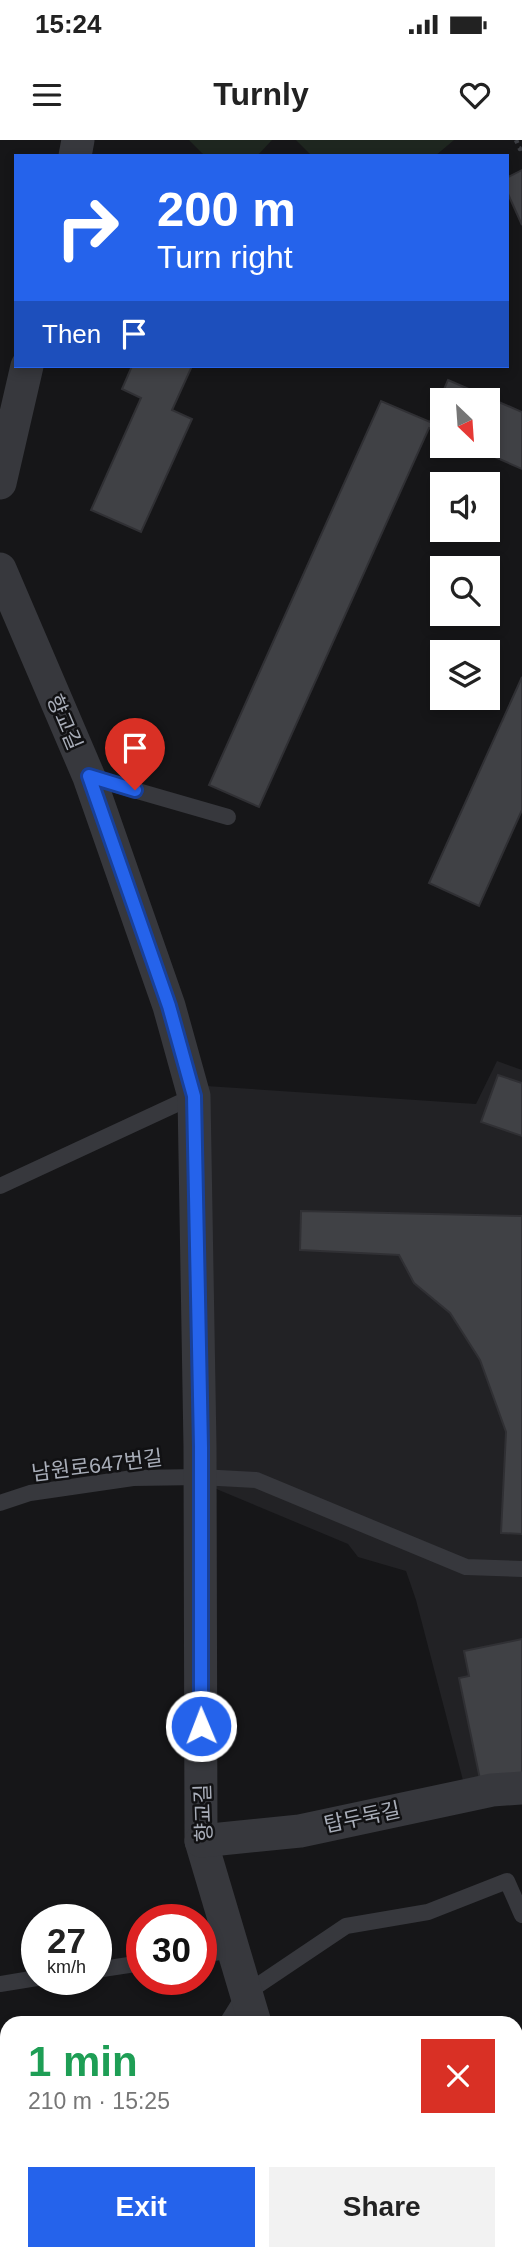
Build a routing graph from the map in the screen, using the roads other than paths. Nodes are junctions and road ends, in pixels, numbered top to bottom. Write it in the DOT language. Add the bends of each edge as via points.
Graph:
graph roads {
  1 [pos="27,368"];
  2 [pos="0,483"];
  3 [pos="0,569"];
  4 [pos="89,776"];
  5 [pos="228,817"];
  6 [pos="194,1096"];
  7 [pos="0,1186"];
  8 [pos="200,1477"];
  9 [pos="0,1503"];
  10 [pos="522,1569"];
  11 [pos="522,1788"];
  12 [pos="201,1841"];
  13 [pos="210,1904"];
  14 [pos="522,1915"];
  15 [pos="217,1952"];
  16 [pos="21,1980"];
  17 [pos="0,1983"];
  18 [pos="250,2009"];
  1 -- 2 [label="street"];
  3 -- 4 [label="street, 향교길"];
  4 -- 5 [label="lane"];
  4 -- 6 [label="street, 향교길" via="169,1006"];
  6 -- 7 [label="lane"];
  6 -- 8 [label="street, 향교길"];
  8 -- 9 [label="lane, 남원로647번길" via="133,1478 30,1493"];
  8 -- 10 [label="lane, 남원로647번길" via="256,1480 466,1567"];
  8 -- 12 [label="street, 향교길"];
  11 -- 12 [label="street, 탑두둑길" via="492,1790 300,1831"];
  12 -- 13 [label="street, 향교길"];
  14 -- 18 [label="lane" via="507,1881 428,1912 346,1926"];
  15 -- 18 [label="street, 향교길"];
  16 -- 17 [label="lane"];
}
